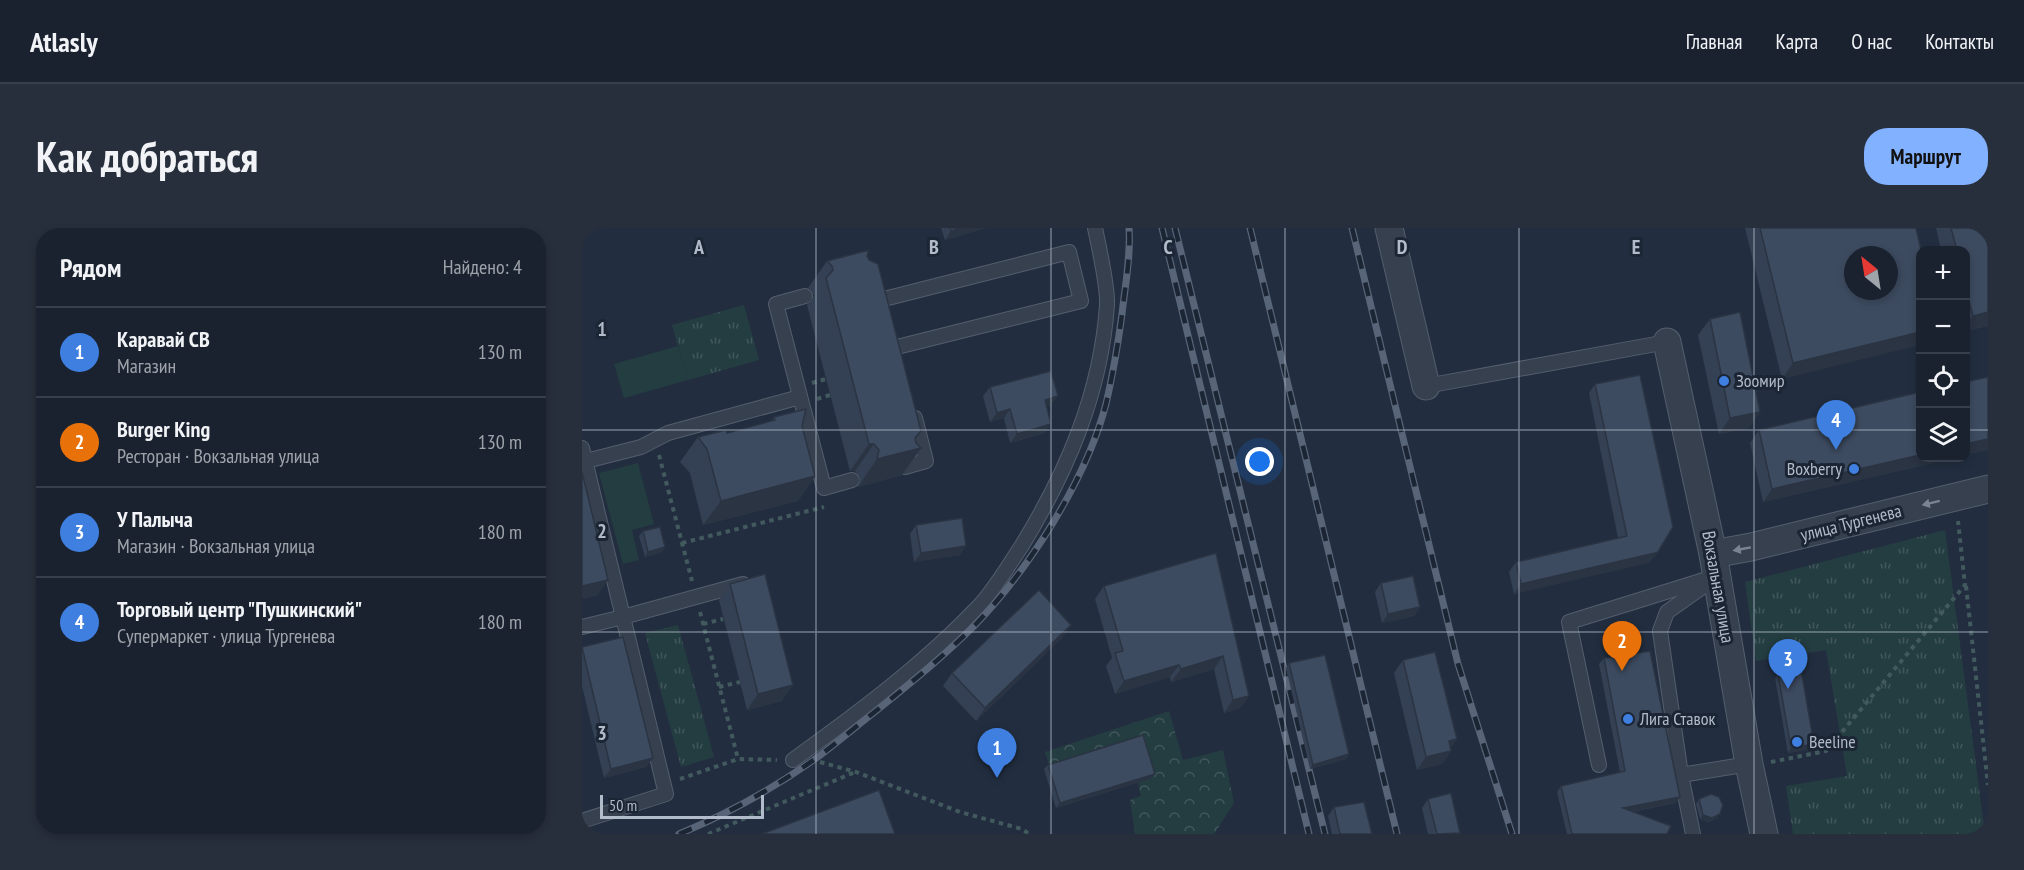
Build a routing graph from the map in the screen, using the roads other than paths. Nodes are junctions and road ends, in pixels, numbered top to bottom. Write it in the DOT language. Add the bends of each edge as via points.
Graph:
graph roads {
  1 [pos="1095,228"];
  2 [pos="1389,228"];
  3 [pos="805,296"];
  4 [pos="884,298"];
  5 [pos="1667,342"];
  6 [pos="897,348"];
  7 [pos="1426,386"];
  8 [pos="800,397"];
  9 [pos="911,404"];
  10 [pos="583,457"];
  11 [pos="905,467"];
  12 [pos="852,480"];
  13 [pos="1986,493"];
  14 [pos="1715,565"];
  15 [pos="754,581"];
  16 [pos="623,617"];
  17 [pos="582,627"];
  18 [pos="793,760"];
  19 [pos="1749,764"];
  20 [pos="1599,765"];
  21 [pos="1681,775"];
  22 [pos="582,821"];
  23 [pos="1693,834"];
  24 [pos="1764,834"];
  1 -- 18 [label="lane" via="1107,302 1096,379 1067,465 1041,514 974,611 872,703"];
  2 -- 7 [label="street"];
  3 -- 8 [label="lane" via="776,304"];
  4 -- 6 [label="lane" via="1069,252 1081,301"];
  5 -- 7 [label="lane"];
  5 -- 14 [label="street, Вокзальная улица"];
  8 -- 10 [label="lane" via="668,433 641,447"];
  8 -- 12 [label="lane" via="824,488"];
  9 -- 11 [label="lane" via="926,461"];
  10 -- 16 [label="lane"];
  13 -- 14 [label="street, улица Тургенева, one-way" via="1751,547"];
  14 -- 19 [label="street, Вокзальная улица"];
  14 -- 20 [label="lane" via="1569,622"];
  14 -- 21 [label="lane" via="1667,612 1660,631"];
  15 -- 16 [label="lane"];
  16 -- 17 [label="lane"];
  16 -- 22 [label="lane" via="666,794"];
  19 -- 21 [label="lane"];
  19 -- 24 [label="street, Вокзальная улица"];
  21 -- 23 [label="lane"];
}
